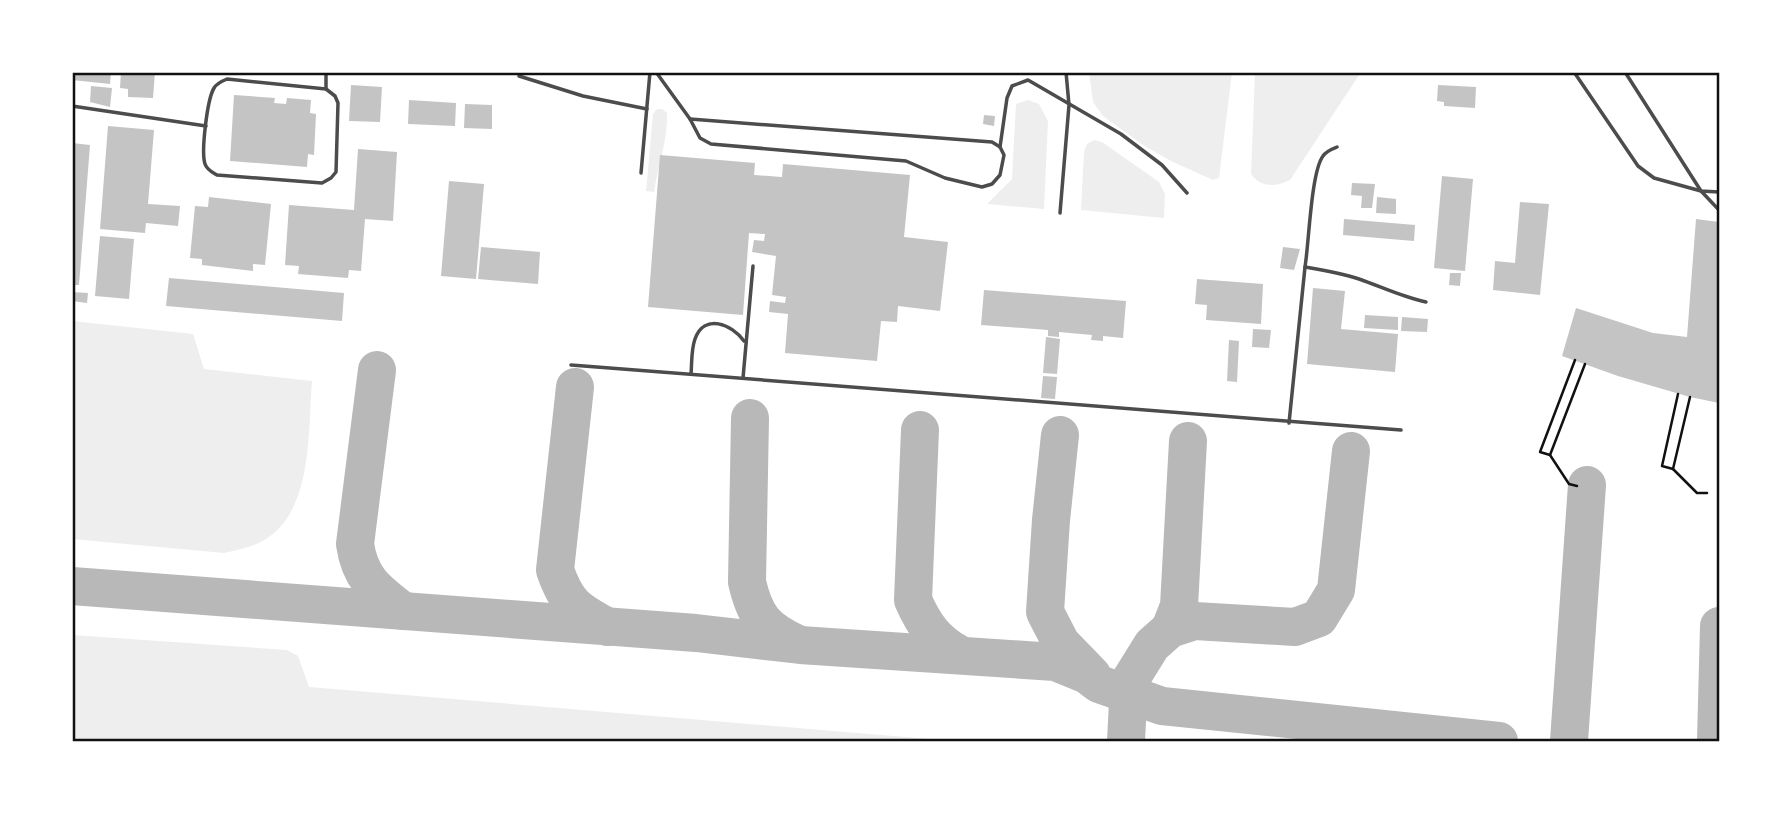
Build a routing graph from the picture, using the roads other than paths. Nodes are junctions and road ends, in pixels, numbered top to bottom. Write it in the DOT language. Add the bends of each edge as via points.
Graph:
graph roads {
  1 [pos="326,72"];
  2 [pos="650,72"];
  3 [pos="656,72"];
  4 [pos="1066,72"];
  5 [pos="1574,72"];
  6 [pos="1625,72"];
  7 [pos="519,76"];
  8 [pos="326,89"];
  9 [pos="72,106"];
  10 [pos="1069,106"];
  11 [pos="647,108"];
  12 [pos="690,119"];
  13 [pos="206,126"];
  14 [pos="1000,146"];
  15 [pos="1337,147"];
  16 [pos="641,173"];
  17 [pos="1701,191"];
  18 [pos="1187,192"];
  19 [pos="1719,192"];
  20 [pos="1719,211"];
  21 [pos="1060,213"];
  22 [pos="752,265"];
  23 [pos="1305,267"];
  24 [pos="1426,302"];
  25 [pos="745,343"];
  26 [pos="571,365"];
  27 [pos="691,374"];
  28 [pos="743,378"];
  29 [pos="1289,423"];
  30 [pos="1401,430"];
  1 -- 8 [label="lane"];
  2 -- 11 [label="lane"];
  3 -- 12 [label="lane"];
  4 -- 10 [label="lane"];
  5 -- 17 [label="lane" via="1638,166 1654,178"];
  6 -- 17 [label="lane"];
  7 -- 11 [label="lane" via="583,96"];
  8 -- 13 [label="lane" via="228,79 213,90"];
  8 -- 13 [label="lane" via="338,103 336,172 322,183 217,175 204,163"];
  9 -- 13 [label="lane"];
  10 -- 14 [label="lane" via="1028,80 1013,86"];
  10 -- 18 [label="lane" via="1121,134 1162,165"];
  10 -- 21 [label="lane"];
  11 -- 16 [label="lane"];
  12 -- 14 [label="lane"];
  12 -- 14 [label="lane" via="700,138 711,144 906,161 982,187 1000,176 1004,155"];
  15 -- 23 [label="lane" via="1323,156 1319,167"];
  17 -- 19 [label="lane"];
  17 -- 20 [label="lane"];
  22 -- 25 [label="lane"];
  23 -- 24 [label="lane"];
  23 -- 29 [label="lane"];
  25 -- 27 [label="lane" via="728,326 708,324 694,341"];
  25 -- 28 [label="lane"];
  26 -- 27 [label="lane"];
  27 -- 28 [label="lane"];
  28 -- 29 [label="lane"];
  29 -- 30 [label="lane"];
}
